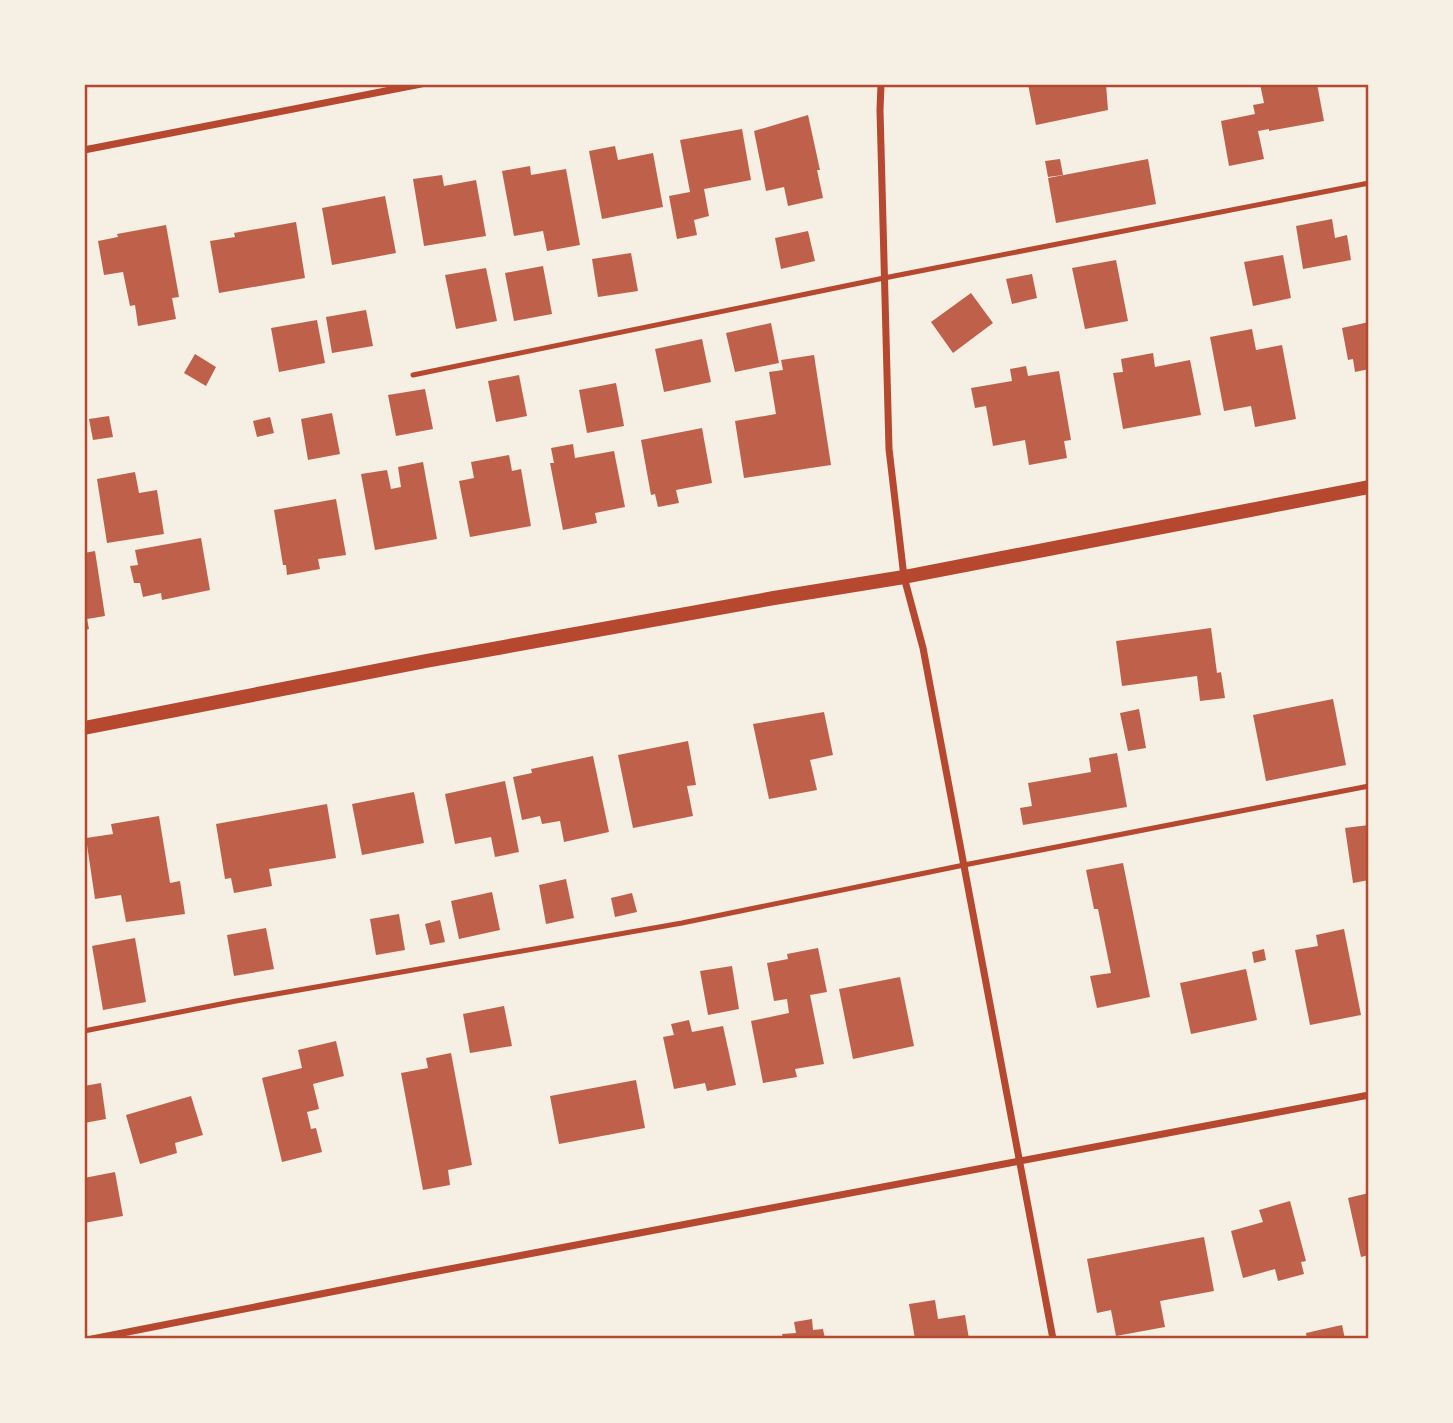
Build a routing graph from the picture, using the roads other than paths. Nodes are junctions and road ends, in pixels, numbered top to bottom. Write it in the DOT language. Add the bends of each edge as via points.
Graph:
graph roads {
  1 [pos="421,84"];
  2 [pos="881,84"];
  3 [pos="84,150"];
  4 [pos="1369,183"];
  5 [pos="884,278"];
  6 [pos="413,375"];
  7 [pos="1369,487"];
  8 [pos="904,577"];
  9 [pos="84,728"];
  10 [pos="1369,786"];
  11 [pos="964,865"];
  12 [pos="84,1031"];
  13 [pos="1369,1095"];
  14 [pos="1019,1161"];
  15 [pos="92,1339"];
  16 [pos="1053,1339"];
  1 -- 3 [label="street"];
  2 -- 5 [label="street"];
  4 -- 5 [label="lane"];
  5 -- 6 [label="lane"];
  5 -- 8 [label="street" via="889,449"];
  7 -- 8 [label="main road"];
  8 -- 9 [label="main road" via="453,656"];
  8 -- 11 [label="street" via="923,648"];
  10 -- 11 [label="lane"];
  11 -- 12 [label="lane" via="682,923"];
  11 -- 14 [label="street"];
  13 -- 14 [label="street"];
  14 -- 15 [label="street"];
  14 -- 16 [label="street"];
}
